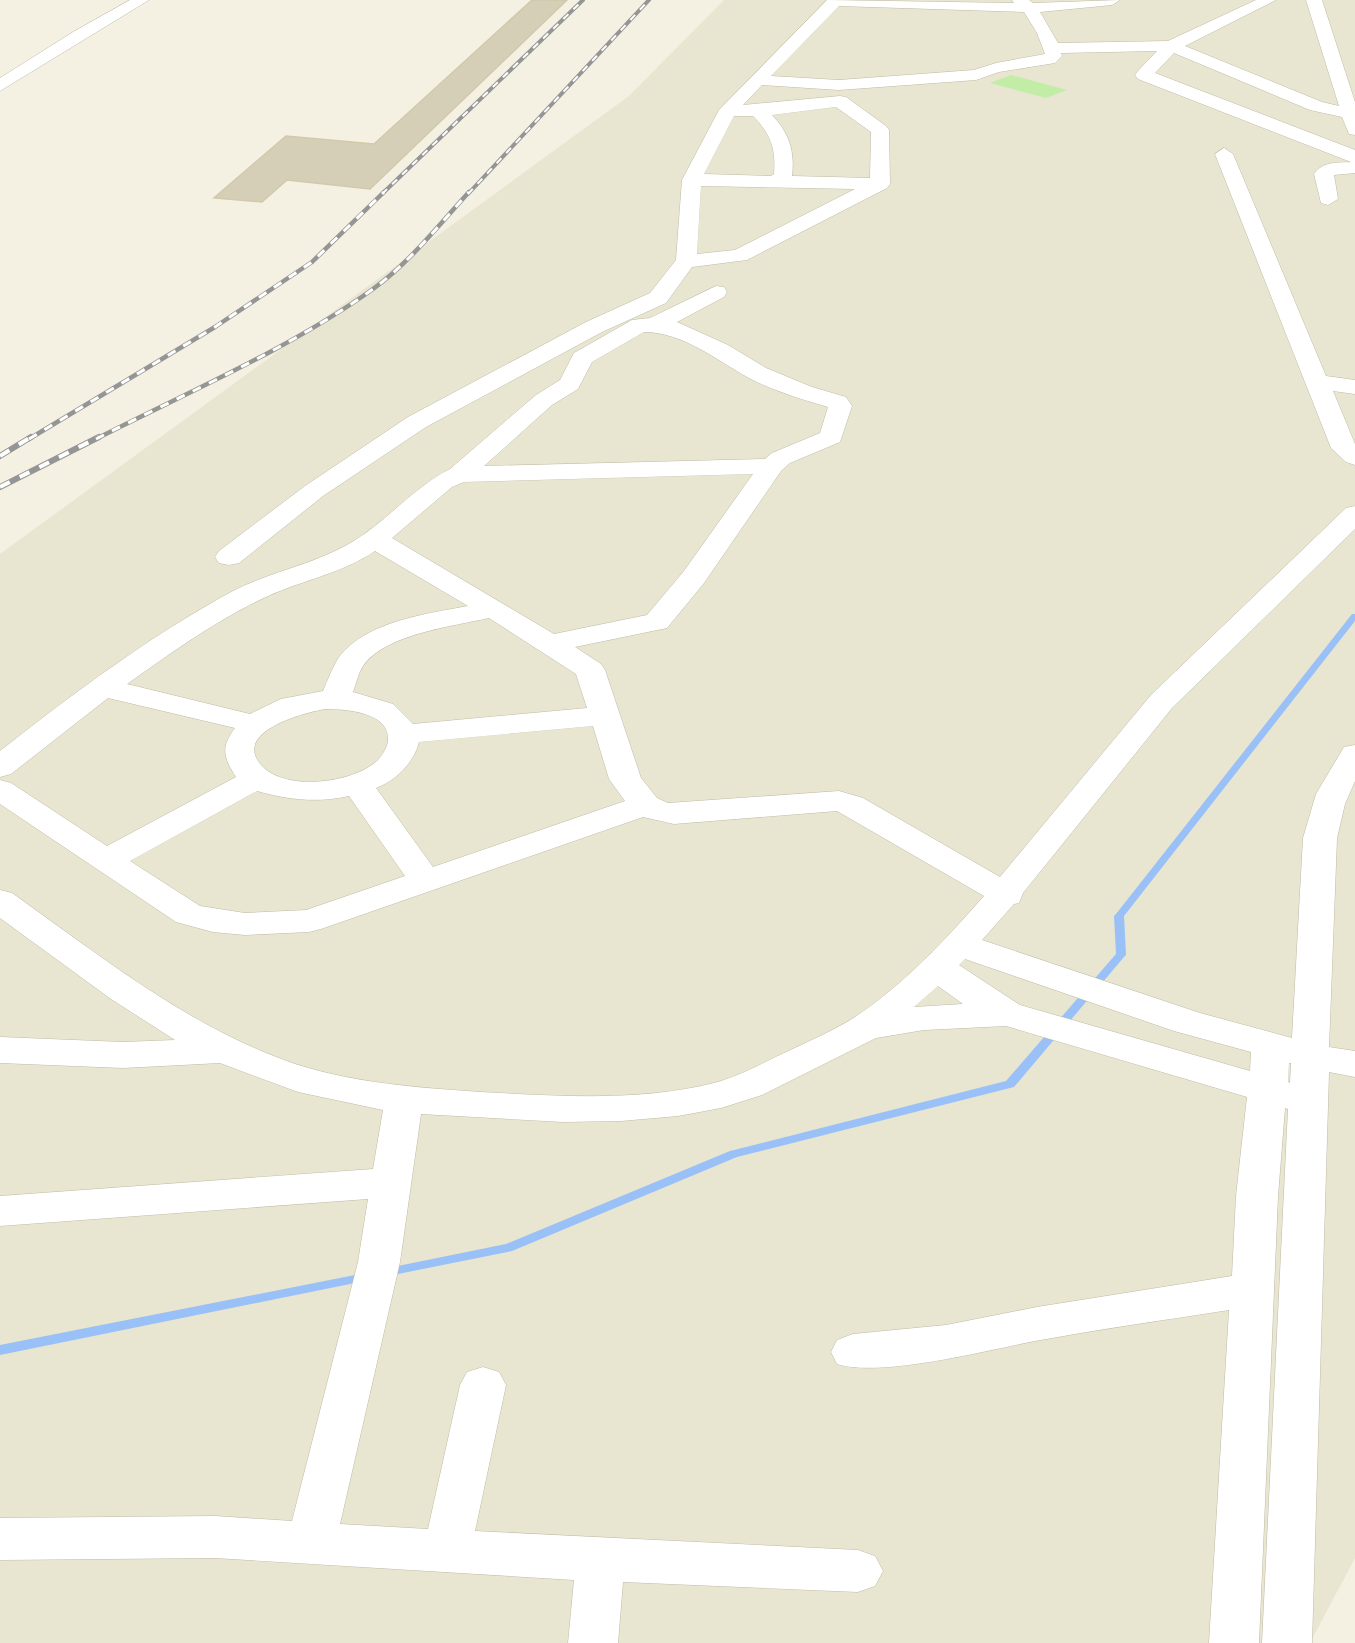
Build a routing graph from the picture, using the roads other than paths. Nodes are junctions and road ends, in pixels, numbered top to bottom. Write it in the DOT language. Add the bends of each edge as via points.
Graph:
graph roads {
  1 [pos="141,0"];
  2 [pos="1112,0"];
  3 [pos="1268,0"];
  4 [pos="1314,0"];
  5 [pos="836,1"];
  6 [pos="1025,4"];
  7 [pos="1065,29"];
  8 [pos="1041,30"];
  9 [pos="1171,46"];
  10 [pos="1052,48"];
  11 [pos="759,80"];
  12 [pos="0,86"];
  13 [pos="840,93"];
  14 [pos="728,110"];
  15 [pos="758,111"];
  16 [pos="1354,120"];
  17 [pos="1224,154"];
  18 [pos="1355,157"];
  19 [pos="1355,167"];
  20 [pos="692,180"];
  21 [pos="775,182"];
  22 [pos="880,184"];
  23 [pos="1328,199"];
  24 [pos="686,261"];
  25 [pos="716,292"];
  26 [pos="658,323"];
  27 [pos="1318,382"];
  28 [pos="1355,387"];
  29 [pos="1355,457"];
  30 [pos="772,466"];
  31 [pos="459,474"];
  32 [pos="1355,514"];
  33 [pos="374,539"];
  34 [pos="229,557"];
  35 [pos="493,609"];
  36 [pos="551,643"];
  37 [pos="104,688"];
  38 [pos="334,700"];
  39 [pos="605,716"];
  40 [pos="255,724"];
  41 [pos="403,734"];
  42 [pos="1355,754"];
  43 [pos="0,767"];
  44 [pos="256,779"];
  45 [pos="357,785"];
  46 [pos="0,790"];
  47 [pos="645,805"];
  48 [pos="106,860"];
  49 [pos="425,880"];
  50 [pos="1007,895"];
  51 [pos="0,901"];
  52 [pos="948,955"];
  53 [pos="1017,1017"];
  54 [pos="868,1027"];
  55 [pos="0,1050"];
  56 [pos="226,1050"];
  57 [pos="1290,1051"];
  58 [pos="1355,1064"];
  59 [pos="1267,1091"];
  60 [pos="404,1100"];
  61 [pos="1308,1100"];
  62 [pos="391,1183"];
  63 [pos="0,1211"];
  64 [pos="1254,1289"];
  65 [pos="853,1352"];
  66 [pos="483,1385"];
  67 [pos="0,1539"];
  68 [pos="311,1542"];
  69 [pos="447,1550"];
  70 [pos="600,1560"];
  71 [pos="858,1571"];
  72 [pos="593,1643"];
  73 [pos="1234,1643"];
  74 [pos="1287,1643"];
  1 -- 12 [label="street"];
  2 -- 6 [label="street"];
  3 -- 9 [label="street"];
  4 -- 16 [label="street"];
  5 -- 6 [label="street"];
  5 -- 11 [label="street"];
  6 -- 8 [label="street"];
  7 -- 8 [label="street"];
  8 -- 10 [label="street"];
  9 -- 10 [label="street"];
  9 -- 16 [label="street"];
  9 -- 18 [label="street" via="1144,75"];
  10 -- 13 [label="street" via="1054,56 1049,59 976,75 970,90 963,92"];
  11 -- 13 [label="street" via="820,84"];
  11 -- 14 [label="street"];
  13 -- 15 [label="street"];
  13 -- 22 [label="street" via="880,130"];
  14 -- 15 [label="street"];
  14 -- 20 [label="street"];
  15 -- 21 [label="street" via="781,136 785,152 783,176"];
  17 -- 27 [label="street"];
  19 -- 23 [label="street" via="1327,170 1324,174"];
  20 -- 21 [label="street"];
  20 -- 24 [label="street"];
  21 -- 22 [label="street"];
  22 -- 24 [label="street" via="740,256"];
  24 -- 34 [label="street" via="658,298 594,327 417,422 314,491"];
  25 -- 26 [label="street"];
  26 -- 30 [label="street" via="694,336 758,373 838,402 831,437 781,458"];
  26 -- 31 [label="street" via="640,325 593,350 577,365 570,384 544,400"];
  27 -- 28 [label="street"];
  27 -- 29 [label="street" via="1344,447"];
  30 -- 31 [label="street"];
  30 -- 36 [label="street" via="694,577 657,622"];
  31 -- 33 [label="street" via="443,482"];
  32 -- 50 [label="street" via="1156,708"];
  33 -- 35 [label="street"];
  33 -- 37 [label="street" via="324,566 246,596 164,644"];
  35 -- 36 [label="street"];
  35 -- 38 [label="street" via="378,640 352,661"];
  36 -- 39 [label="street" via="590,670"];
  37 -- 40 [label="street"];
  37 -- 43 [label="street"];
  38 -- 40 [label="street" via="286,707"];
  38 -- 41 [label="street" via="378,708 399,724"];
  39 -- 41 [label="street"];
  39 -- 47 [label="street" via="625,779"];
  40 -- 44 [label="street" via="243,738 239,752 243,766"];
  41 -- 45 [label="street" via="399,756 375,777"];
  42 -- 57 [label="street" via="1326,806"];
  44 -- 45 [label="street" via="276,788 302,792"];
  44 -- 48 [label="street"];
  45 -- 49 [label="street"];
  46 -- 48 [label="street"];
  47 -- 49 [label="street"];
  47 -- 50 [label="street" via="674,814 839,801"];
  48 -- 49 [label="street" via="188,914 245,924 309,921"];
  50 -- 52 [label="street"];
  51 -- 56 [label="street" via="162,1015"];
  52 -- 53 [label="street" via="970,992"];
  52 -- 54 [label="street"];
  52 -- 57 [label="street" via="1042,974"];
  53 -- 54 [label="street" via="943,1017"];
  53 -- 59 [label="street"];
  54 -- 60 [label="street" via="767,1076 712,1097 653,1106 589,1109"];
  55 -- 56 [label="street" via="123,1055"];
  56 -- 60 [label="street" via="295,1078"];
  57 -- 58 [label="street"];
  57 -- 59 [label="street"];
  57 -- 61 [label="street"];
  59 -- 61 [label="street"];
  59 -- 64 [label="street" via="1257,1196"];
  60 -- 62 [label="street"];
  61 -- 74 [label="street"];
  62 -- 63 [label="street"];
  62 -- 68 [label="street" via="379,1263"];
  64 -- 65 [label="street" via="1037,1323 946,1342"];
  64 -- 73 [label="street"];
  66 -- 69 [label="street"];
  67 -- 68 [label="street" via="215,1537"];
  68 -- 69 [label="street"];
  69 -- 70 [label="street"];
  70 -- 71 [label="street"];
  70 -- 72 [label="street"];
}
